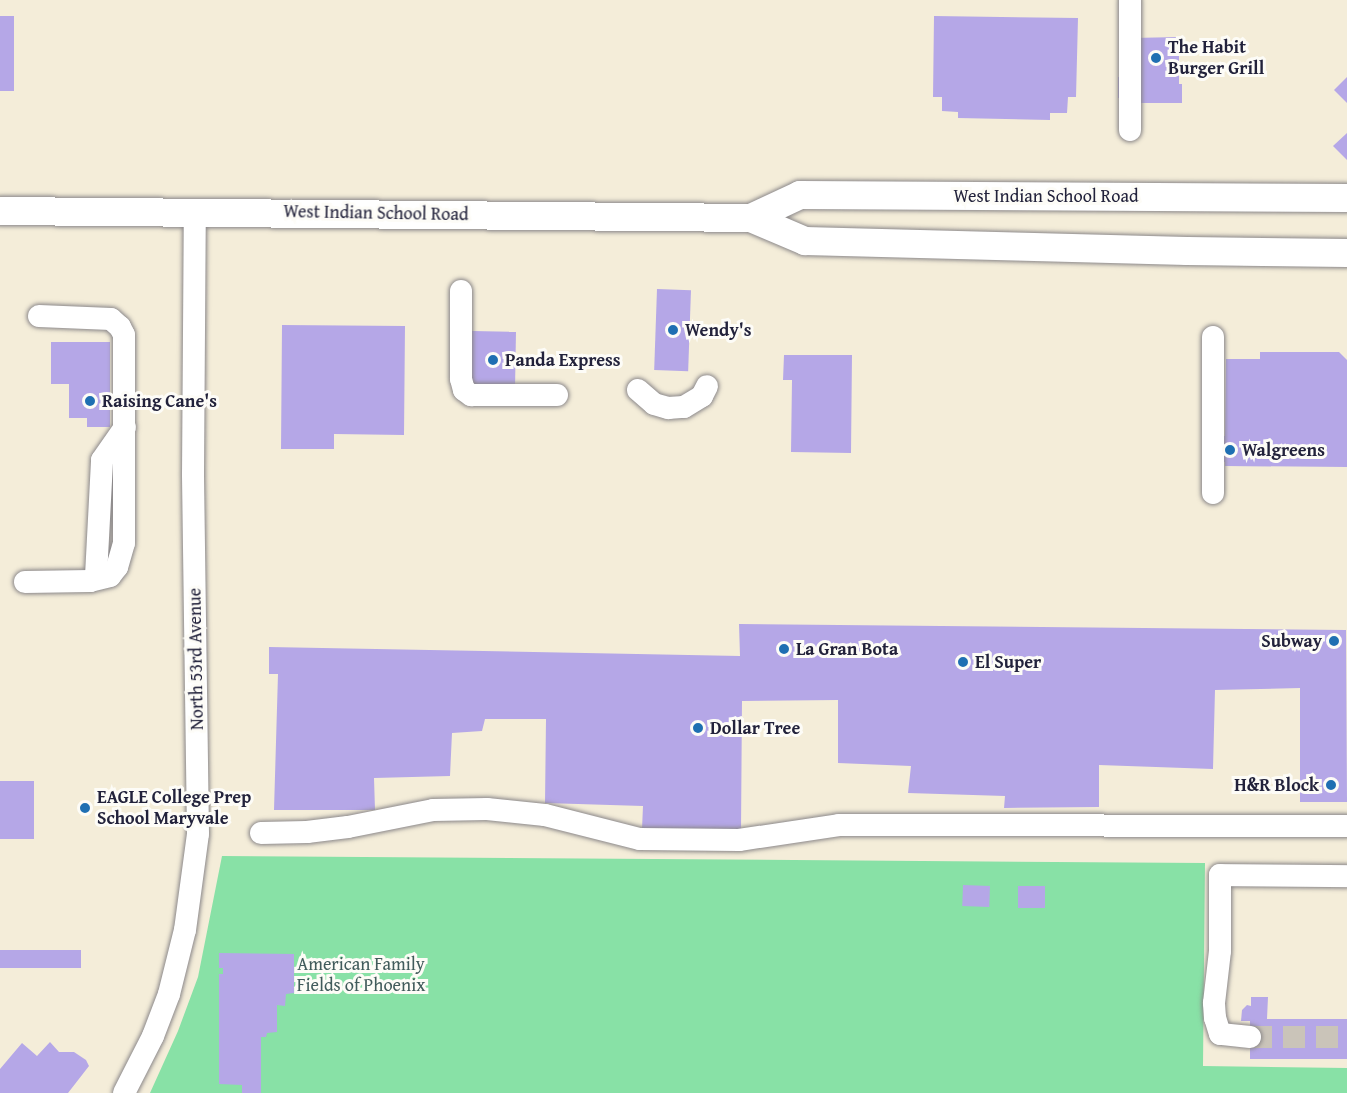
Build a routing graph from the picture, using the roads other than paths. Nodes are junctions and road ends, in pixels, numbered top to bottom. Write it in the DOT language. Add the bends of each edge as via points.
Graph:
graph roads {
  1 [pos="1130,0"];
  2 [pos="1130,130"];
  3 [pos="1347,198"];
  4 [pos="0,211"];
  5 [pos="195,212"];
  6 [pos="751,218"];
  7 [pos="1347,253"];
  8 [pos="461,291"];
  9 [pos="39,316"];
  10 [pos="1213,337"];
  11 [pos="706,386"];
  12 [pos="638,390"];
  13 [pos="557,395"];
  14 [pos="1213,494"];
  15 [pos="25,582"];
  16 [pos="1347,826"];
  17 [pos="261,833"];
  18 [pos="1347,876"];
  19 [pos="1250,1037"];
  20 [pos="124,1093"];
  1 -- 2 [label="street"];
  3 -- 6 [label="main road, West Indian School Road" via="800,195"];
  4 -- 5 [label="main road, West Indian School Road"];
  5 -- 6 [label="main road, West Indian School Road"];
  5 -- 20 [label="street, North 53rd Avenue" via="193,474 198,834 185,930 169,994"];
  6 -- 7 [label="main road, West Indian School Road" via="805,241"];
  8 -- 13 [label="street" via="460,379 464,390 483,396"];
  9 -- 15 [label="street" via="111,319 120,327 124,335 125,427 102,460 96,576 90,581"];
  10 -- 14 [label="street"];
  11 -- 12 [label="street" via="702,396 684,407 668,408 654,404"];
  16 -- 17 [label="street" via="839,825 739,840 640,839 545,815 487,809 434,810 348,827"];
  18 -- 19 [label="street" via="1220,875 1215,1018 1220,1034"];
}
